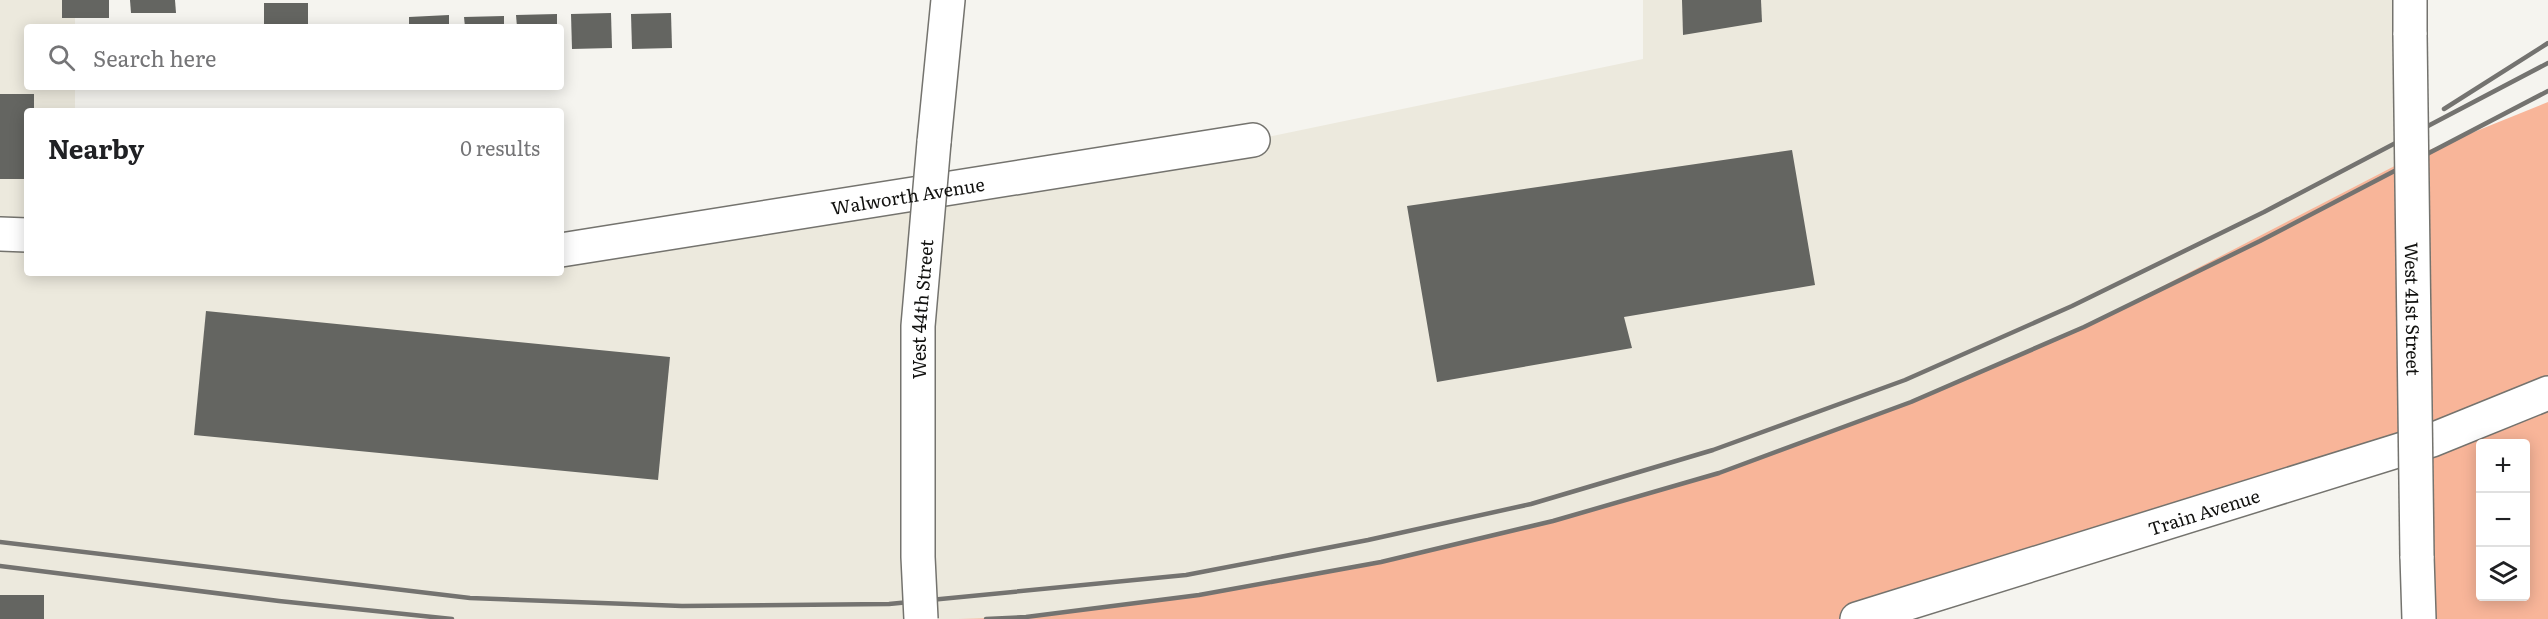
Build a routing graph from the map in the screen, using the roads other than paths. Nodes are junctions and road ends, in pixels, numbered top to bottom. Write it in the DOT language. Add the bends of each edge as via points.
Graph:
graph roads {
  1 [pos="948,0"];
  2 [pos="2410,0"];
  3 [pos="1253,140"];
  4 [pos="0,234"];
  5 [pos="24,235"];
  6 [pos="564,250"];
  7 [pos="2548,393"];
  8 [pos="921,619"];
  9 [pos="1857,619"];
  10 [pos="2418,619"];
  1 -- 8 [label="street, West 44th Street, bridge" via="918,326"];
  2 -- 10 [label="street, West 41st Street, bridge"];
  3 -- 6 [label="street, Walworth Avenue"];
  4 -- 5 [label="street"];
  7 -- 9 [label="street, Train Avenue" via="2432,440"];
}
